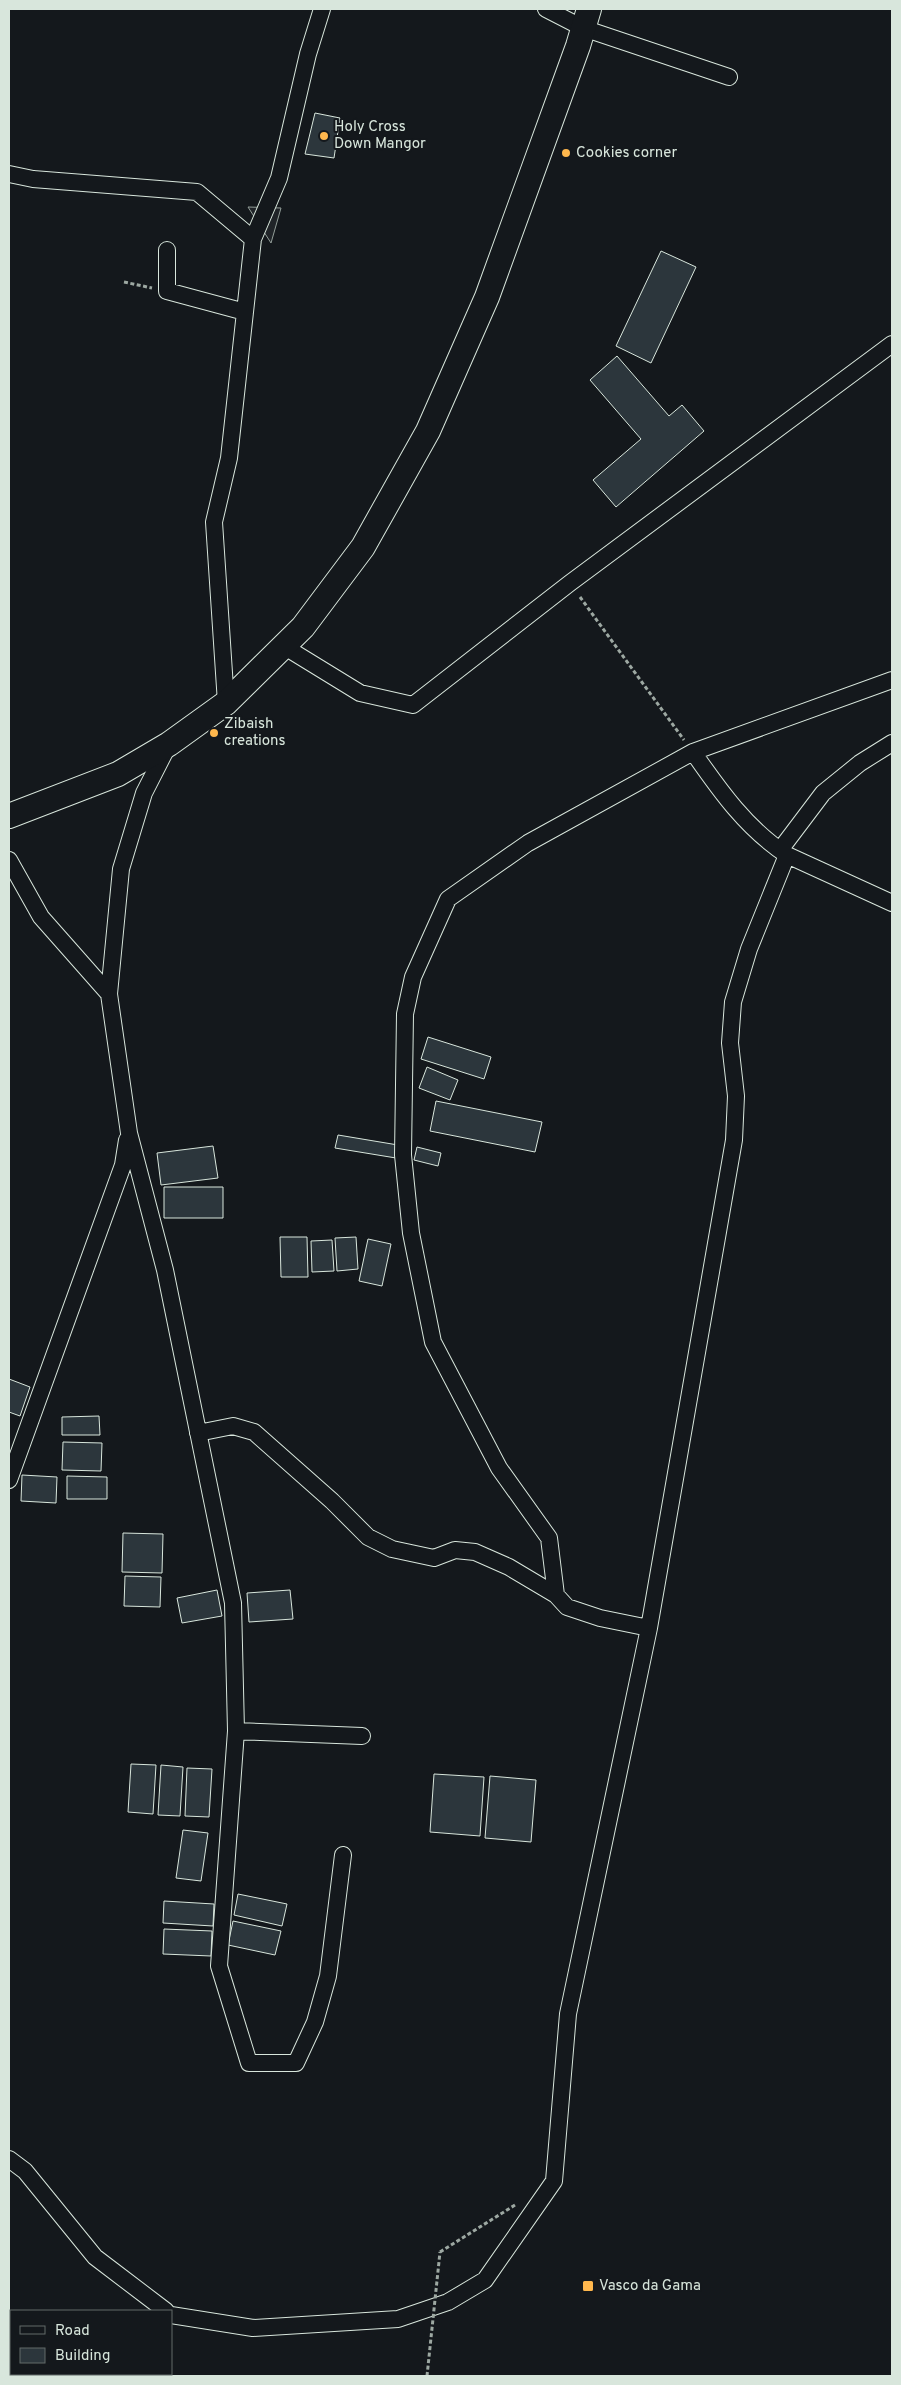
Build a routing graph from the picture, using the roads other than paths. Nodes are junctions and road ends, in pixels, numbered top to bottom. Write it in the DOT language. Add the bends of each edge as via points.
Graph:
graph roads {
  1 [pos="322,9"];
  2 [pos="546,9"];
  3 [pos="586,18"];
  4 [pos="729,77"];
  5 [pos="9,174"];
  6 [pos="253,239"];
  7 [pos="167,250"];
  8 [pos="245,312"];
  9 [pos="892,344"];
  10 [pos="285,647"];
  11 [pos="892,680"];
  12 [pos="226,704"];
  13 [pos="892,743"];
  14 [pos="169,744"];
  15 [pos="693,752"];
  16 [pos="9,816"];
  17 [pos="784,852"];
  18 [pos="9,860"];
  19 [pos="892,903"];
  20 [pos="109,994"];
  21 [pos="128,1133"];
  22 [pos="198,1433"];
  23 [pos="9,1480"];
  24 [pos="556,1595"];
  25 [pos="648,1628"];
  26 [pos="236,1732"];
  27 [pos="362,1736"];
  28 [pos="343,1855"];
  29 [pos="9,2159"];
  30 [pos="165,2310"];
  31 [pos="172,2315"];
  1 -- 6 [label="street" via="279,178"];
  2 -- 3 [label="street"];
  3 -- 4 [label="street"];
  3 -- 10 [label="main road" via="487,297 428,431 363,547"];
  5 -- 6 [label="street" via="33,180 196,192"];
  6 -- 8 [label="street"];
  7 -- 8 [label="street" via="167,291"];
  8 -- 12 [label="street" via="229,458 214,522"];
  9 -- 10 [label="street" via="570,583 413,705 360,693"];
  10 -- 12 [label="main road"];
  11 -- 15 [label="street"];
  12 -- 14 [label="main road"];
  13 -- 17 [label="street" via="860,763 823,793"];
  14 -- 16 [label="main road" via="118,774"];
  14 -- 20 [label="street" via="144,793 122,869"];
  15 -- 17 [label="street" via="734,809"];
  15 -- 24 [label="street" via="528,843 448,899 413,977 405,1014 403,1155 411,1233 433,1342 500,1468 549,1538"];
  17 -- 19 [label="street"];
  17 -- 25 [label="street" via="733,1002 730,1042 736,1096 734,1140"];
  18 -- 20 [label="street" via="42,917"];
  20 -- 21 [label="street"];
  21 -- 22 [label="street" via="165,1270"];
  21 -- 23 [label="street" via="124,1166"];
  22 -- 24 [label="street" via="233,1426 254,1432 368,1537 392,1550 434,1558 455,1550 475,1552 509,1567"];
  22 -- 26 [label="street" via="233,1603"];
  24 -- 25 [label="street" via="567,1607"];
  25 -- 31 [label="street" via="568,2014 554,2181 486,2280 448,2302 398,2319 253,2328"];
  26 -- 27 [label="street"];
  26 -- 28 [label="street" via="219,1966 249,2063 296,2063 315,2022 328,1976"];
  29 -- 30 [label="street" via="25,2171 95,2258"];
}
